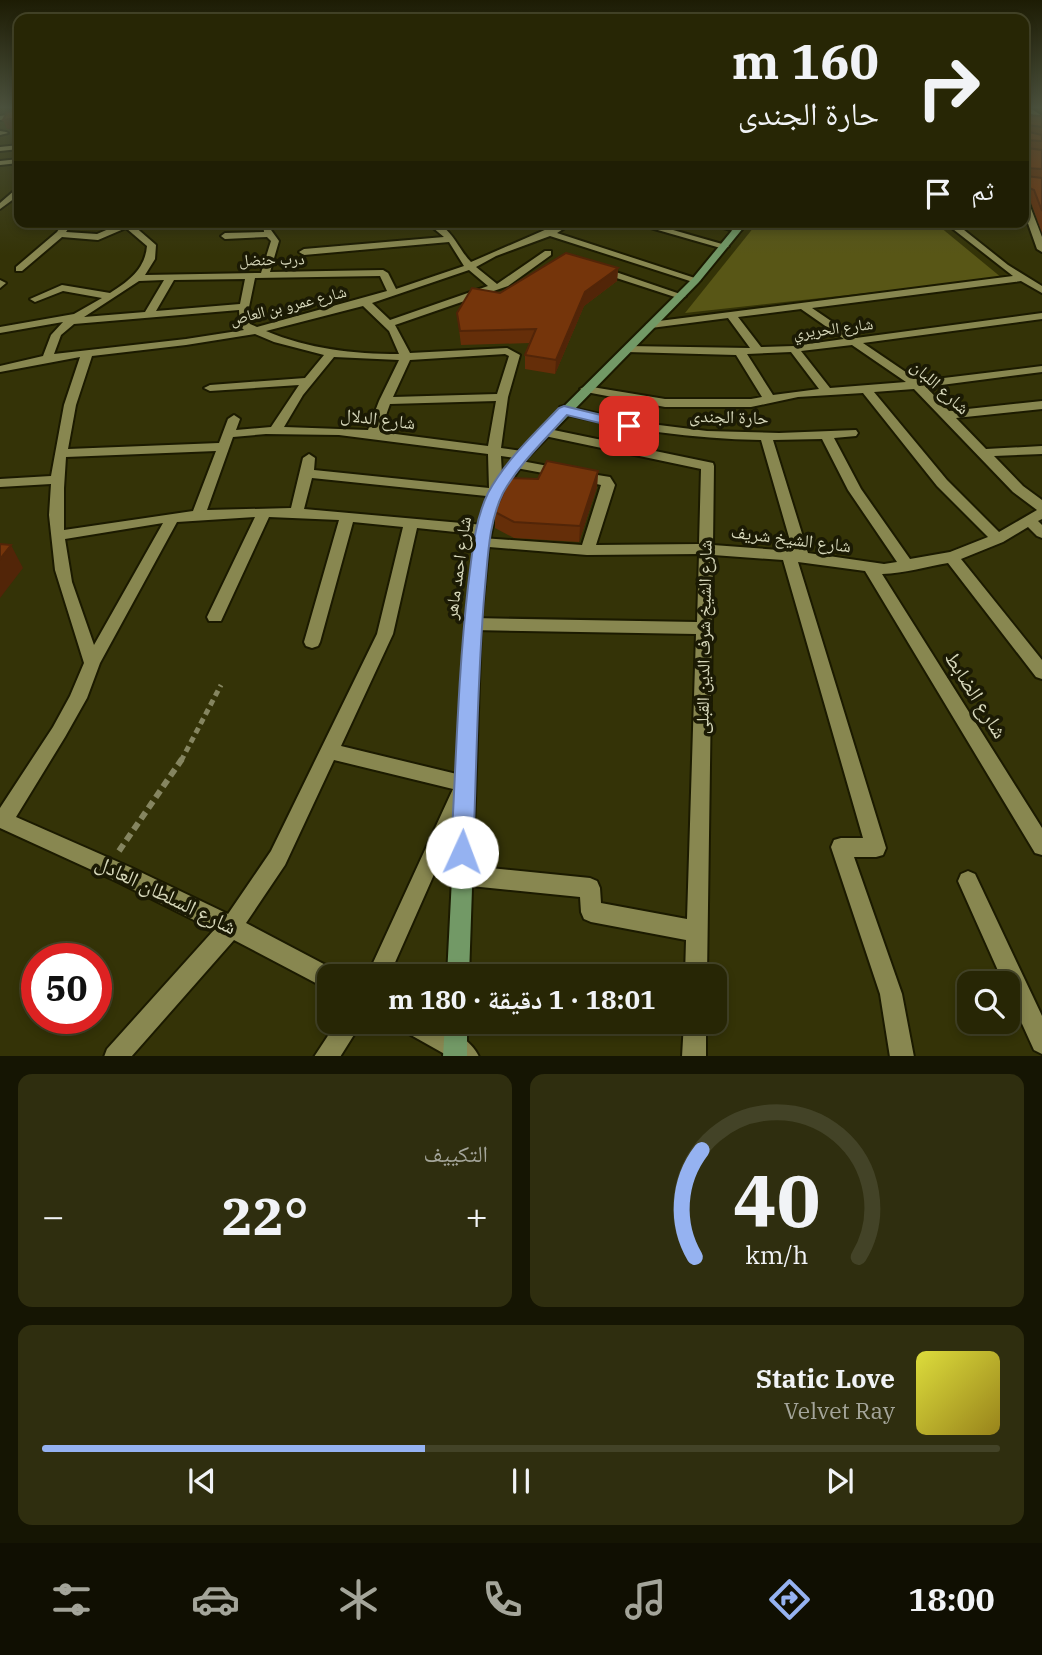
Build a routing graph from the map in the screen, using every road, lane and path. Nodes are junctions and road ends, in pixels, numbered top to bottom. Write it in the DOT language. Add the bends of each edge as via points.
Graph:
graph roads {
  1 [pos="14,196"];
  2 [pos="0,207"];
  3 [pos="1029,219"];
  4 [pos="64,228"];
  5 [pos="119,228"];
  6 [pos="135,228"];
  7 [pos="267,228"];
  8 [pos="438,228"];
  9 [pos="559,228"];
  10 [pos="656,228"];
  11 [pos="739,228"];
  12 [pos="956,228"];
  13 [pos="550,233"];
  14 [pos="60,234"];
  15 [pos="271,234"];
  16 [pos="225,236"];
  17 [pos="452,239"];
  18 [pos="520,244"];
  19 [pos="724,246"];
  20 [pos="1042,249"];
  21 [pos="304,252"];
  22 [pos="548,253"];
  23 [pos="561,258"];
  24 [pos="588,266"];
  25 [pos="470,267"];
  26 [pos="19,269"];
  27 [pos="251,275"];
  28 [pos="265,275"];
  29 [pos="171,277"];
  30 [pos="137,278"];
  31 [pos="1022,278"];
  32 [pos="696,279"];
  33 [pos="495,287"];
  34 [pos="1042,290"];
  35 [pos="393,293"];
  36 [pos="111,296"];
  37 [pos="681,296"];
  38 [pos="35,299"];
  39 [pos="365,302"];
  40 [pos="803,306"];
  41 [pos="244,307"];
  42 [pos="731,315"];
  43 [pos="148,316"];
  44 [pos="1042,316"];
  45 [pos="74,318"];
  46 [pos="389,324"];
  47 [pos="651,325"];
  48 [pos="0,330"];
  49 [pos="256,331"];
  50 [pos="855,342"];
  51 [pos="627,349"];
  52 [pos="794,349"];
  53 [pos="758,351"];
  54 [pos="740,352"];
  55 [pos="87,353"];
  56 [pos="330,355"];
  57 [pos="406,356"];
  58 [pos="48,358"];
  59 [pos="0,369"];
  60 [pos="1042,369"];
  61 [pos="307,381"];
  62 [pos="917,385"];
  63 [pos="210,388"];
  64 [pos="586,389"];
  65 [pos="867,390"];
  66 [pos="827,392"];
  67 [pos="502,397"];
  68 [pos="770,400"];
  69 [pos="385,401"];
  70 [pos="1042,405"];
  71 [pos="564,410"];
  72 [pos="948,415"];
  73 [pos="234,419"];
  74 [pos="276,429"];
  75 [pos="544,432"];
  76 [pos="852,433"];
  77 [pos="373,435"];
  78 [pos="826,435"];
  79 [pos="766,436"];
  80 [pos="226,440"];
  81 [pos="1042,450"];
  82 [pos="494,451"];
  83 [pos="61,453"];
  84 [pos="984,453"];
  85 [pos="309,458"];
  86 [pos="519,460"];
  87 [pos="306,473"];
  88 [pos="57,480"];
  89 [pos="0,483"];
  90 [pos="496,493"];
  91 [pos="1042,508"];
  92 [pos="264,513"];
  93 [pos="296,513"];
  94 [pos="198,515"];
  95 [pos="173,517"];
  96 [pos="347,517"];
  97 [pos="1036,517"];
  98 [pos="411,524"];
  99 [pos="1042,534"];
  100 [pos="58,536"];
  101 [pos="483,536"];
  102 [pos="998,539"];
  103 [pos="706,549"];
  104 [pos="587,550"];
  105 [pos="796,557"];
  106 [pos="952,558"];
  107 [pos="908,567"];
  108 [pos="871,569"];
  109 [pos="215,617"];
  110 [pos="473,624"];
  111 [pos="704,628"];
  112 [pos="312,642"];
  113 [pos="92,663"];
  114 [pos="1042,672"];
  115 [pos="221,685"];
  116 [pos="330,751"];
  117 [pos="465,784"];
  118 [pos="1,819"];
  119 [pos="1042,846"];
  120 [pos="108,866"];
  121 [pos="461,875"];
  122 [pos="968,881"];
  123 [pos="232,926"];
  124 [pos="697,932"];
  125 [pos="383,964"];
  126 [pos="458,964"];
  127 [pos="696,964"];
  128 [pos="317,972"];
  129 [pos="342,1034"];
  130 [pos="429,1034"];
  131 [pos="458,1034"];
  132 [pos="695,1034"];
  133 [pos="1042,1042"];
  134 [pos="460,1053"];
  135 [pos="115,1056"];
  136 [pos="325,1056"];
  137 [pos="694,1056"];
  138 [pos="902,1056"];
  1 -- 2 [label="street"];
  3 -- 20 [label="street"];
  4 -- 14 [label="street"];
  5 -- 14 [label="street" via="98,237"];
  6 -- 30 [label="street" via="153,249"];
  7 -- 15 [label="street"];
  8 -- 17 [label="street"];
  9 -- 13 [label="street, شارع عمرو بن العاص"];
  10 -- 19 [label="street"];
  11 -- 19 [label="main road, شارع احمد ماهر"];
  12 -- 31 [label="street"];
  13 -- 18 [label="street, شارع عمرو بن العاص"];
  13 -- 32 [label="street"];
  14 -- 26 [label="street"];
  15 -- 16 [label="street"];
  15 -- 28 [label="street" via="275,242"];
  17 -- 21 [label="street" via="389,251"];
  17 -- 25 [label="street"];
  18 -- 22 [label="street"];
  18 -- 25 [label="street, شارع عمرو بن العاص"];
  19 -- 32 [label="main road, شارع احمد ماهر"];
  22 -- 23 [label="street"];
  22 -- 33 [label="street"];
  24 -- 37 [label="street"];
  25 -- 33 [label="street"];
  25 -- 35 [label="street, شارع عمرو بن العاص"];
  27 -- 28 [label="street, درب حنضل"];
  27 -- 29 [label="street, درب حنضل"];
  27 -- 41 [label="street"];
  28 -- 35 [label="street, درب حنضل" via="383,272"];
  29 -- 30 [label="street, درب حنضل"];
  29 -- 43 [label="street"];
  30 -- 36 [label="street"];
  31 -- 34 [label="street"];
  31 -- 40 [label="street"];
  32 -- 37 [label="main road, شارع احمد ماهر"];
  33 -- 46 [label="street"];
  35 -- 39 [label="street, شارع عمرو بن العاص"];
  36 -- 38 [label="street" via="62,288"];
  36 -- 45 [label="street"];
  37 -- 47 [label="main road, شارع احمد ماهر"];
  39 -- 46 [label="street"];
  39 -- 49 [label="street, شارع عمرو بن العاص"];
  40 -- 42 [label="street"];
  40 -- 50 [label="street, شارع اللبان"];
  41 -- 43 [label="street"];
  41 -- 49 [label="street" via="246,326"];
  42 -- 47 [label="street"];
  42 -- 53 [label="street"];
  43 -- 45 [label="street"];
  44 -- 50 [label="street, شارع الحريري"];
  45 -- 48 [label="street"];
  45 -- 58 [label="street" via="53,339"];
  46 -- 57 [label="street"];
  47 -- 51 [label="main road, شارع احمد ماهر"];
  49 -- 55 [label="street, شارع عمرو بن العاص"];
  49 -- 56 [label="street"];
  50 -- 52 [label="street, شارع الحريري"];
  50 -- 62 [label="street, شارع اللبان"];
  51 -- 54 [label="street, شارع الحريري"];
  51 -- 64 [label="main road, شارع احمد ماهر"];
  52 -- 53 [label="street, شارع الحريري"];
  52 -- 66 [label="street"];
  53 -- 54 [label="street, شارع الحريري"];
  54 -- 68 [label="street"];
  55 -- 58 [label="street, شارع عمرو بن العاص"];
  55 -- 83 [label="street" via="74,386"];
  56 -- 57 [label="street"];
  56 -- 61 [label="street"];
  57 -- 67 [label="street" via="507,351 515,357"];
  57 -- 69 [label="street"];
  58 -- 59 [label="street, شارع عمرو بن العاص"];
  60 -- 62 [label="street"];
  61 -- 63 [label="street"];
  61 -- 74 [label="street"];
  62 -- 65 [label="street"];
  62 -- 72 [label="street, شارع اللبان"];
  64 -- 68 [label="street" via="665,402"];
  64 -- 71 [label="main road, شارع احمد ماهر"];
  65 -- 66 [label="street"];
  65 -- 102 [label="street" via="942,483"];
  66 -- 68 [label="street"];
  67 -- 69 [label="street"];
  67 -- 82 [label="street"];
  69 -- 77 [label="street"];
  70 -- 72 [label="street"];
  71 -- 75 [label="main road, شارع احمد ماهر"];
  71 -- 79 [label="street, حارة الجندى" via="655,430"];
  72 -- 84 [label="street, شارع اللبان"];
  73 -- 80 [label="street"];
  74 -- 77 [label="street, شارع الدلال"];
  74 -- 80 [label="street, شارع الدلال"];
  75 -- 86 [label="main road, شارع احمد ماهر"];
  75 -- 103 [label="street, شارع الشيخ شرف الدين القبلى" via="707,465"];
  76 -- 78 [label="street, حارة الجندى"];
  77 -- 82 [label="street, شارع الدلال"];
  78 -- 79 [label="street, حارة الجندى"];
  78 -- 107 [label="street" via="855,490"];
  79 -- 105 [label="street"];
  80 -- 83 [label="street, شارع الدلال"];
  80 -- 94 [label="street"];
  81 -- 84 [label="street"];
  82 -- 86 [label="street, شارع الدلال"];
  82 -- 90 [label="street"];
  83 -- 88 [label="street"];
  84 -- 91 [label="street, شارع اللبان"];
  85 -- 87 [label="street"];
  86 -- 90 [label="main road, شارع احمد ماهر"];
  86 -- 104 [label="street, شارع الدلال" via="607,482"];
  87 -- 90 [label="street"];
  87 -- 93 [label="street"];
  88 -- 89 [label="street"];
  88 -- 100 [label="street"];
  90 -- 101 [label="main road, شارع احمد ماهر"];
  92 -- 93 [label="street, شارع الشيخ شريف"];
  92 -- 94 [label="street, شارع الشيخ شريف"];
  92 -- 109 [label="street"];
  93 -- 96 [label="street, شارع الشيخ شريف"];
  94 -- 95 [label="street, شارع الشيخ شريف"];
  95 -- 100 [label="street, شارع الشيخ شريف"];
  95 -- 113 [label="street"];
  96 -- 98 [label="street, شارع الشيخ شريف"];
  96 -- 112 [label="street"];
  97 -- 99 [label="street"];
  97 -- 102 [label="street, شارع الشيخ شريف"];
  98 -- 101 [label="street, شارع الشيخ شريف"];
  98 -- 116 [label="street" via="385,634"];
  100 -- 113 [label="street" via="62,570"];
  101 -- 104 [label="street, شارع الشيخ شريف"];
  101 -- 110 [label="main road, شارع احمد ماهر"];
  102 -- 106 [label="street, شارع الشيخ شريف"];
  103 -- 104 [label="street, شارع الشيخ شريف"];
  103 -- 105 [label="street, شارع الشيخ شريف"];
  103 -- 111 [label="street, شارع الشيخ شرف الدين القبلى"];
  105 -- 108 [label="street, شارع الشيخ شريف"];
  105 -- 138 [label="street" via="876,848 841,848 891,994"];
  106 -- 107 [label="street, شارع الشيخ شريف"];
  106 -- 114 [label="street"];
  107 -- 108 [label="street, شارع الشيخ شريف"];
  108 -- 119 [label="street, شارع الضابط"];
  110 -- 111 [label="street"];
  110 -- 117 [label="main road, شارع احمد ماهر"];
  111 -- 124 [label="street, شارع الشيخ شرف الدين القبلى"];
  113 -- 118 [label="street" via="59,732"];
  115 -- 120 [label="path" via="201,730 159,799"];
  116 -- 117 [label="street"];
  116 -- 123 [label="street" via="278,858"];
  117 -- 121 [label="main road, شارع احمد ماهر"];
  117 -- 125 [label="street"];
  118 -- 120 [label="street, شارع السلطان العادل"];
  120 -- 123 [label="street, شارع السلطان العادل"];
  121 -- 124 [label="street" via="590,888 591,912"];
  121 -- 126 [label="main road, شارع احمد ماهر"];
  122 -- 133 [label="street"];
  123 -- 128 [label="street, شارع السلطان العادل"];
  123 -- 135 [label="street"];
  124 -- 127 [label="street, شارع الشيخ شرف الدين القبلى"];
  129 -- 136 [label="street"];
  130 -- 134 [label="street"];
  131 -- 134 [label="main road"];
  132 -- 137 [label="street"];
}
